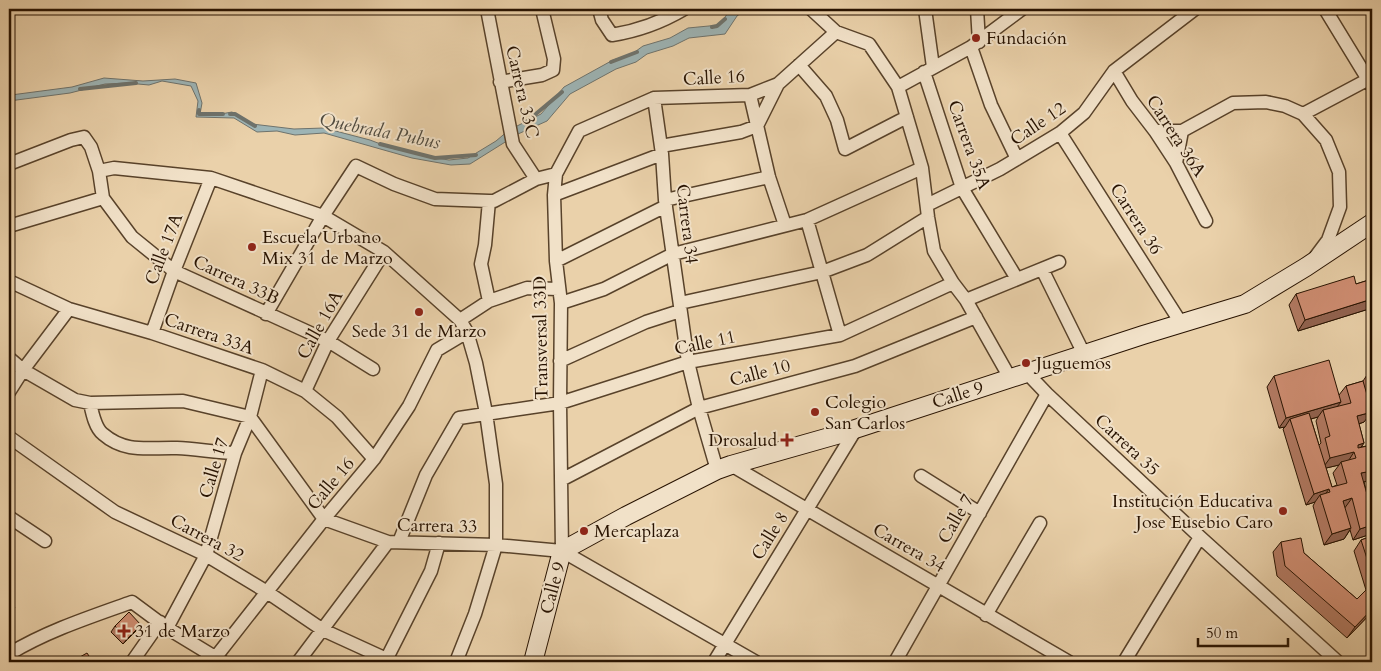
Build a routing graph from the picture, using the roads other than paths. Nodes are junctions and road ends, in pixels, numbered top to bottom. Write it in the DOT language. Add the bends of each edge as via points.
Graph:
graph roads {
  1 [pos="487,9"];
  2 [pos="542,9"];
  3 [pos="599,9"];
  4 [pos="811,9"];
  5 [pos="924,9"];
  6 [pos="977,9"];
  7 [pos="1022,9"];
  8 [pos="1195,9"];
  9 [pos="1325,9"];
  10 [pos="676,11"];
  11 [pos="836,32"];
  12 [pos="975,44"];
  13 [pos="799,65"];
  14 [pos="928,69"];
  15 [pos="1114,72"];
  16 [pos="500,82"];
  17 [pos="1370,83"];
  18 [pos="778,84"];
  19 [pos="898,87"];
  20 [pos="750,95"];
  21 [pos="654,98"];
  22 [pos="1303,114"];
  23 [pos="907,118"];
  24 [pos="757,126"];
  25 [pos="579,131"];
  26 [pos="1156,131"];
  27 [pos="1182,131"];
  28 [pos="1060,133"];
  29 [pos="662,150"];
  30 [pos="1017,159"];
  31 [pos="1176,163"];
  32 [pos="9,164"];
  33 [pos="922,168"];
  34 [pos="99,171"];
  35 [pos="556,174"];
  36 [pos="769,177"];
  37 [pos="211,178"];
  38 [pos="536,179"];
  39 [pos="962,188"];
  40 [pos="554,194"];
  41 [pos="103,198"];
  42 [pos="488,201"];
  43 [pos="666,203"];
  44 [pos="928,211"];
  45 [pos="323,216"];
  46 [pos="807,220"];
  47 [pos="1206,220"];
  48 [pos="10,222"];
  49 [pos="1372,223"];
  50 [pos="785,224"];
  51 [pos="384,252"];
  52 [pos="673,254"];
  53 [pos="556,262"];
  54 [pos="1058,262"];
  55 [pos="1306,267"];
  56 [pos="1042,269"];
  57 [pos="174,271"];
  58 [pos="822,272"];
  59 [pos="1017,279"];
  60 [pos="9,281"];
  61 [pos="953,282"];
  62 [pos="558,290"];
  63 [pos="966,300"];
  64 [pos="489,301"];
  65 [pos="561,302"];
  66 [pos="680,307"];
  67 [pos="69,309"];
  68 [pos="266,314"];
  69 [pos="976,317"];
  70 [pos="460,320"];
  71 [pos="1181,323"];
  72 [pos="467,332"];
  73 [pos="152,333"];
  74 [pos="840,335"];
  75 [pos="328,341"];
  76 [pos="1084,354"];
  77 [pos="9,358"];
  78 [pos="560,361"];
  79 [pos="688,362"];
  80 [pos="373,369"];
  81 [pos="23,370"];
  82 [pos="262,370"];
  83 [pos="1028,373"];
  84 [pos="1010,378"];
  85 [pos="305,391"];
  86 [pos="9,392"];
  87 [pos="1047,394"];
  88 [pos="90,403"];
  89 [pos="560,403"];
  90 [pos="699,408"];
  91 [pos="486,413"];
  92 [pos="250,417"];
  93 [pos="856,428"];
  94 [pos="9,437"];
  95 [pos="235,453"];
  96 [pos="374,459"];
  97 [pos="724,467"];
  98 [pos="921,476"];
  99 [pos="561,480"];
  100 [pos="807,510"];
  101 [pos="980,513"];
  102 [pos="9,517"];
  103 [pos="324,519"];
  104 [pos="1040,523"];
  105 [pos="1200,537"];
  106 [pos="45,541"];
  107 [pos="393,542"];
  108 [pos="439,543"];
  109 [pos="496,545"];
  110 [pos="562,551"];
  111 [pos="206,555"];
  112 [pos="939,586"];
  113 [pos="267,592"];
  114 [pos="986,615"];
  115 [pos="164,625"];
  116 [pos="323,630"];
  117 [pos="724,645"];
  118 [pos="9,654"];
  119 [pos="219,660"];
  120 [pos="388,661"];
  121 [pos="132,662"];
  122 [pos="298,662"];
  123 [pos="456,662"];
  124 [pos="533,662"];
  125 [pos="714,662"];
  126 [pos="756,662"];
  127 [pos="895,662"];
  128 [pos="1069,662"];
  129 [pos="1124,662"];
  130 [pos="1338,662"];
  1 -- 16 [label="street, Carrera 33C"];
  2 -- 16 [label="street" via="554,59 553,70"];
  3 -- 10 [label="street" via="612,34 633,31"];
  4 -- 11 [label="street"];
  5 -- 14 [label="street, Carrera 35A"];
  6 -- 12 [label="street"];
  7 -- 12 [label="street"];
  8 -- 15 [label="street, Calle 12"];
  9 -- 17 [label="street"];
  11 -- 13 [label="street, Calle 16"];
  11 -- 19 [label="street" via="869,44"];
  12 -- 14 [label="street"];
  12 -- 30 [label="street" via="992,105"];
  13 -- 18 [label="street, Calle 16"];
  13 -- 23 [label="street" via="826,96 845,148"];
  14 -- 19 [label="street"];
  14 -- 39 [label="street, Carrera 35A"];
  15 -- 26 [label="street, Carrera 36A"];
  15 -- 28 [label="street, Calle 12" via="1084,113"];
  16 -- 38 [label="street, Carrera 33C" via="513,144"];
  17 -- 22 [label="street"];
  18 -- 20 [label="street, Calle 16"];
  18 -- 24 [label="street"];
  19 -- 23 [label="street"];
  20 -- 21 [label="street, Calle 16"];
  20 -- 24 [label="street"];
  21 -- 25 [label="street, Calle 16"];
  21 -- 29 [label="street, Carrera 34"];
  22 -- 27 [label="street" via="1266,102 1232,103"];
  22 -- 55 [label="street" via="1326,140 1339,172 1340,207 1328,240"];
  23 -- 33 [label="street"];
  24 -- 29 [label="street"];
  24 -- 36 [label="street"];
  25 -- 35 [label="street, Transversal 33D"];
  26 -- 27 [label="street"];
  26 -- 31 [label="street, Carrera 36A"];
  27 -- 31 [label="street"];
  28 -- 30 [label="street, Calle 12"];
  28 -- 71 [label="street, Carrera 36"];
  29 -- 40 [label="street"];
  29 -- 43 [label="street, Carrera 34"];
  30 -- 39 [label="street, Calle 12"];
  31 -- 47 [label="street, Carrera 36A"];
  32 -- 34 [label="street" via="84,138 91,147"];
  33 -- 44 [label="street"];
  33 -- 46 [label="street"];
  34 -- 37 [label="street" via="114,168"];
  34 -- 41 [label="street"];
  35 -- 38 [label="street"];
  35 -- 40 [label="street, Transversal 33D"];
  36 -- 43 [label="street"];
  36 -- 50 [label="street"];
  37 -- 45 [label="street"];
  37 -- 57 [label="street, Calle 17A"];
  38 -- 42 [label="street"];
  39 -- 44 [label="street, Calle 12"];
  39 -- 59 [label="street, Carrera 35A"];
  40 -- 53 [label="street, Transversal 33D"];
  41 -- 48 [label="street"];
  41 -- 57 [label="street, Carrera 33B" via="132,237"];
  42 -- 45 [label="street" via="435,199 356,166"];
  42 -- 64 [label="street" via="481,264"];
  43 -- 52 [label="street, Carrera 34"];
  43 -- 53 [label="street"];
  44 -- 58 [label="street, Calle 12" via="867,255"];
  44 -- 61 [label="street" via="934,251"];
  45 -- 51 [label="street"];
  45 -- 68 [label="street"];
  46 -- 50 [label="street"];
  46 -- 58 [label="street"];
  49 -- 55 [label="street, Calle 9"];
  50 -- 52 [label="street"];
  51 -- 70 [label="street"];
  51 -- 75 [label="street, Calle 16A"];
  52 -- 65 [label="street" via="604,289"];
  52 -- 66 [label="street, Carrera 34"];
  53 -- 62 [label="street, Transversal 33D"];
  54 -- 56 [label="street"];
  55 -- 71 [label="street, Calle 9" via="1245,304"];
  56 -- 59 [label="street"];
  56 -- 76 [label="street"];
  57 -- 68 [label="street, Carrera 33B"];
  57 -- 73 [label="street, Calle 17A"];
  58 -- 66 [label="street, Calle 12"];
  58 -- 74 [label="street"];
  59 -- 63 [label="street"];
  60 -- 67 [label="street, Carrera 33A"];
  61 -- 63 [label="street"];
  61 -- 74 [label="street, Calle 11"];
  62 -- 64 [label="street" via="527,288"];
  62 -- 65 [label="street, Transversal 33D"];
  63 -- 69 [label="street"];
  64 -- 70 [label="street"];
  65 -- 78 [label="street, Transversal 33D"];
  66 -- 78 [label="street, Calle 12"];
  66 -- 79 [label="street, Carrera 34"];
  67 -- 73 [label="street, Carrera 33A"];
  67 -- 81 [label="street"];
  68 -- 75 [label="street, Carrera 33B"];
  69 -- 84 [label="street"];
  69 -- 90 [label="street, Calle 10" via="855,366"];
  70 -- 72 [label="street"];
  71 -- 76 [label="street, Calle 9"];
  72 -- 91 [label="street"];
  72 -- 96 [label="street, Calle 16" via="436,350 409,406"];
  73 -- 82 [label="street, Carrera 33A"];
  74 -- 79 [label="street, Calle 11"];
  75 -- 80 [label="street, Carrera 33B"];
  75 -- 85 [label="street, Calle 16A"];
  76 -- 83 [label="street, Calle 9"];
  77 -- 81 [label="street"];
  78 -- 89 [label="street, Transversal 33D"];
  79 -- 89 [label="street, Calle 11"];
  79 -- 90 [label="street, Carrera 34"];
  81 -- 86 [label="street"];
  81 -- 88 [label="street" via="75,400"];
  82 -- 85 [label="street, Carrera 33A"];
  82 -- 92 [label="street, Calle 17"];
  83 -- 84 [label="street, Calle 9"];
  83 -- 87 [label="street, Carrera 35"];
  84 -- 93 [label="street, Calle 9"];
  85 -- 96 [label="street, Carrera 33A" via="337,416"];
  87 -- 101 [label="street, Calle 7"];
  87 -- 105 [label="street, Carrera 35"];
  88 -- 92 [label="street" via="183,401"];
  88 -- 95 [label="street" via="101,433 118,444 141,449"];
  89 -- 91 [label="street, Calle 11"];
  89 -- 99 [label="street, Transversal 33D"];
  90 -- 97 [label="street, Carrera 34"];
  90 -- 99 [label="street, Calle 10"];
  91 -- 107 [label="street, Calle 11" via="458,418"];
  91 -- 109 [label="street" via="496,484"];
  92 -- 95 [label="street, Calle 17"];
  92 -- 103 [label="street"];
  93 -- 97 [label="street, Calle 9"];
  93 -- 100 [label="street, Calle 8"];
  94 -- 111 [label="street, Carrera 32" via="115,512"];
  95 -- 111 [label="street, Calle 17"];
  96 -- 103 [label="street, Calle 16"];
  97 -- 100 [label="street, Carrera 34"];
  97 -- 110 [label="street, Calle 9"];
  98 -- 101 [label="street"];
  99 -- 110 [label="street, Transversal 33D"];
  100 -- 112 [label="street, Carrera 34"];
  100 -- 117 [label="street, Calle 8"];
  101 -- 112 [label="street, Calle 7"];
  102 -- 106 [label="street"];
  103 -- 107 [label="street, Carrera 33"];
  103 -- 113 [label="street, Calle 16"];
  104 -- 114 [label="street"];
  105 -- 129 [label="street"];
  105 -- 130 [label="street, Carrera 35"];
  107 -- 108 [label="street, Carrera 33"];
  107 -- 116 [label="street"];
  108 -- 109 [label="street, Carrera 33"];
  108 -- 120 [label="street" via="430,571"];
  109 -- 110 [label="street, Carrera 33"];
  109 -- 123 [label="street"];
  110 -- 117 [label="street, Carrera 33"];
  110 -- 124 [label="street, Calle 9"];
  111 -- 113 [label="street, Carrera 32"];
  111 -- 115 [label="street, Calle 17"];
  112 -- 114 [label="street, Carrera 34"];
  112 -- 127 [label="street, Calle 7"];
  113 -- 116 [label="street, Carrera 32"];
  113 -- 119 [label="street, Calle 16"];
  114 -- 128 [label="street, Carrera 34"];
  115 -- 118 [label="street" via="132,602 79,621"];
  115 -- 119 [label="street"];
  115 -- 121 [label="street, Calle 17"];
  116 -- 120 [label="street, Carrera 32"];
  116 -- 122 [label="street"];
  117 -- 125 [label="street, Calle 8"];
  117 -- 126 [label="street, Carrera 33"];
}
